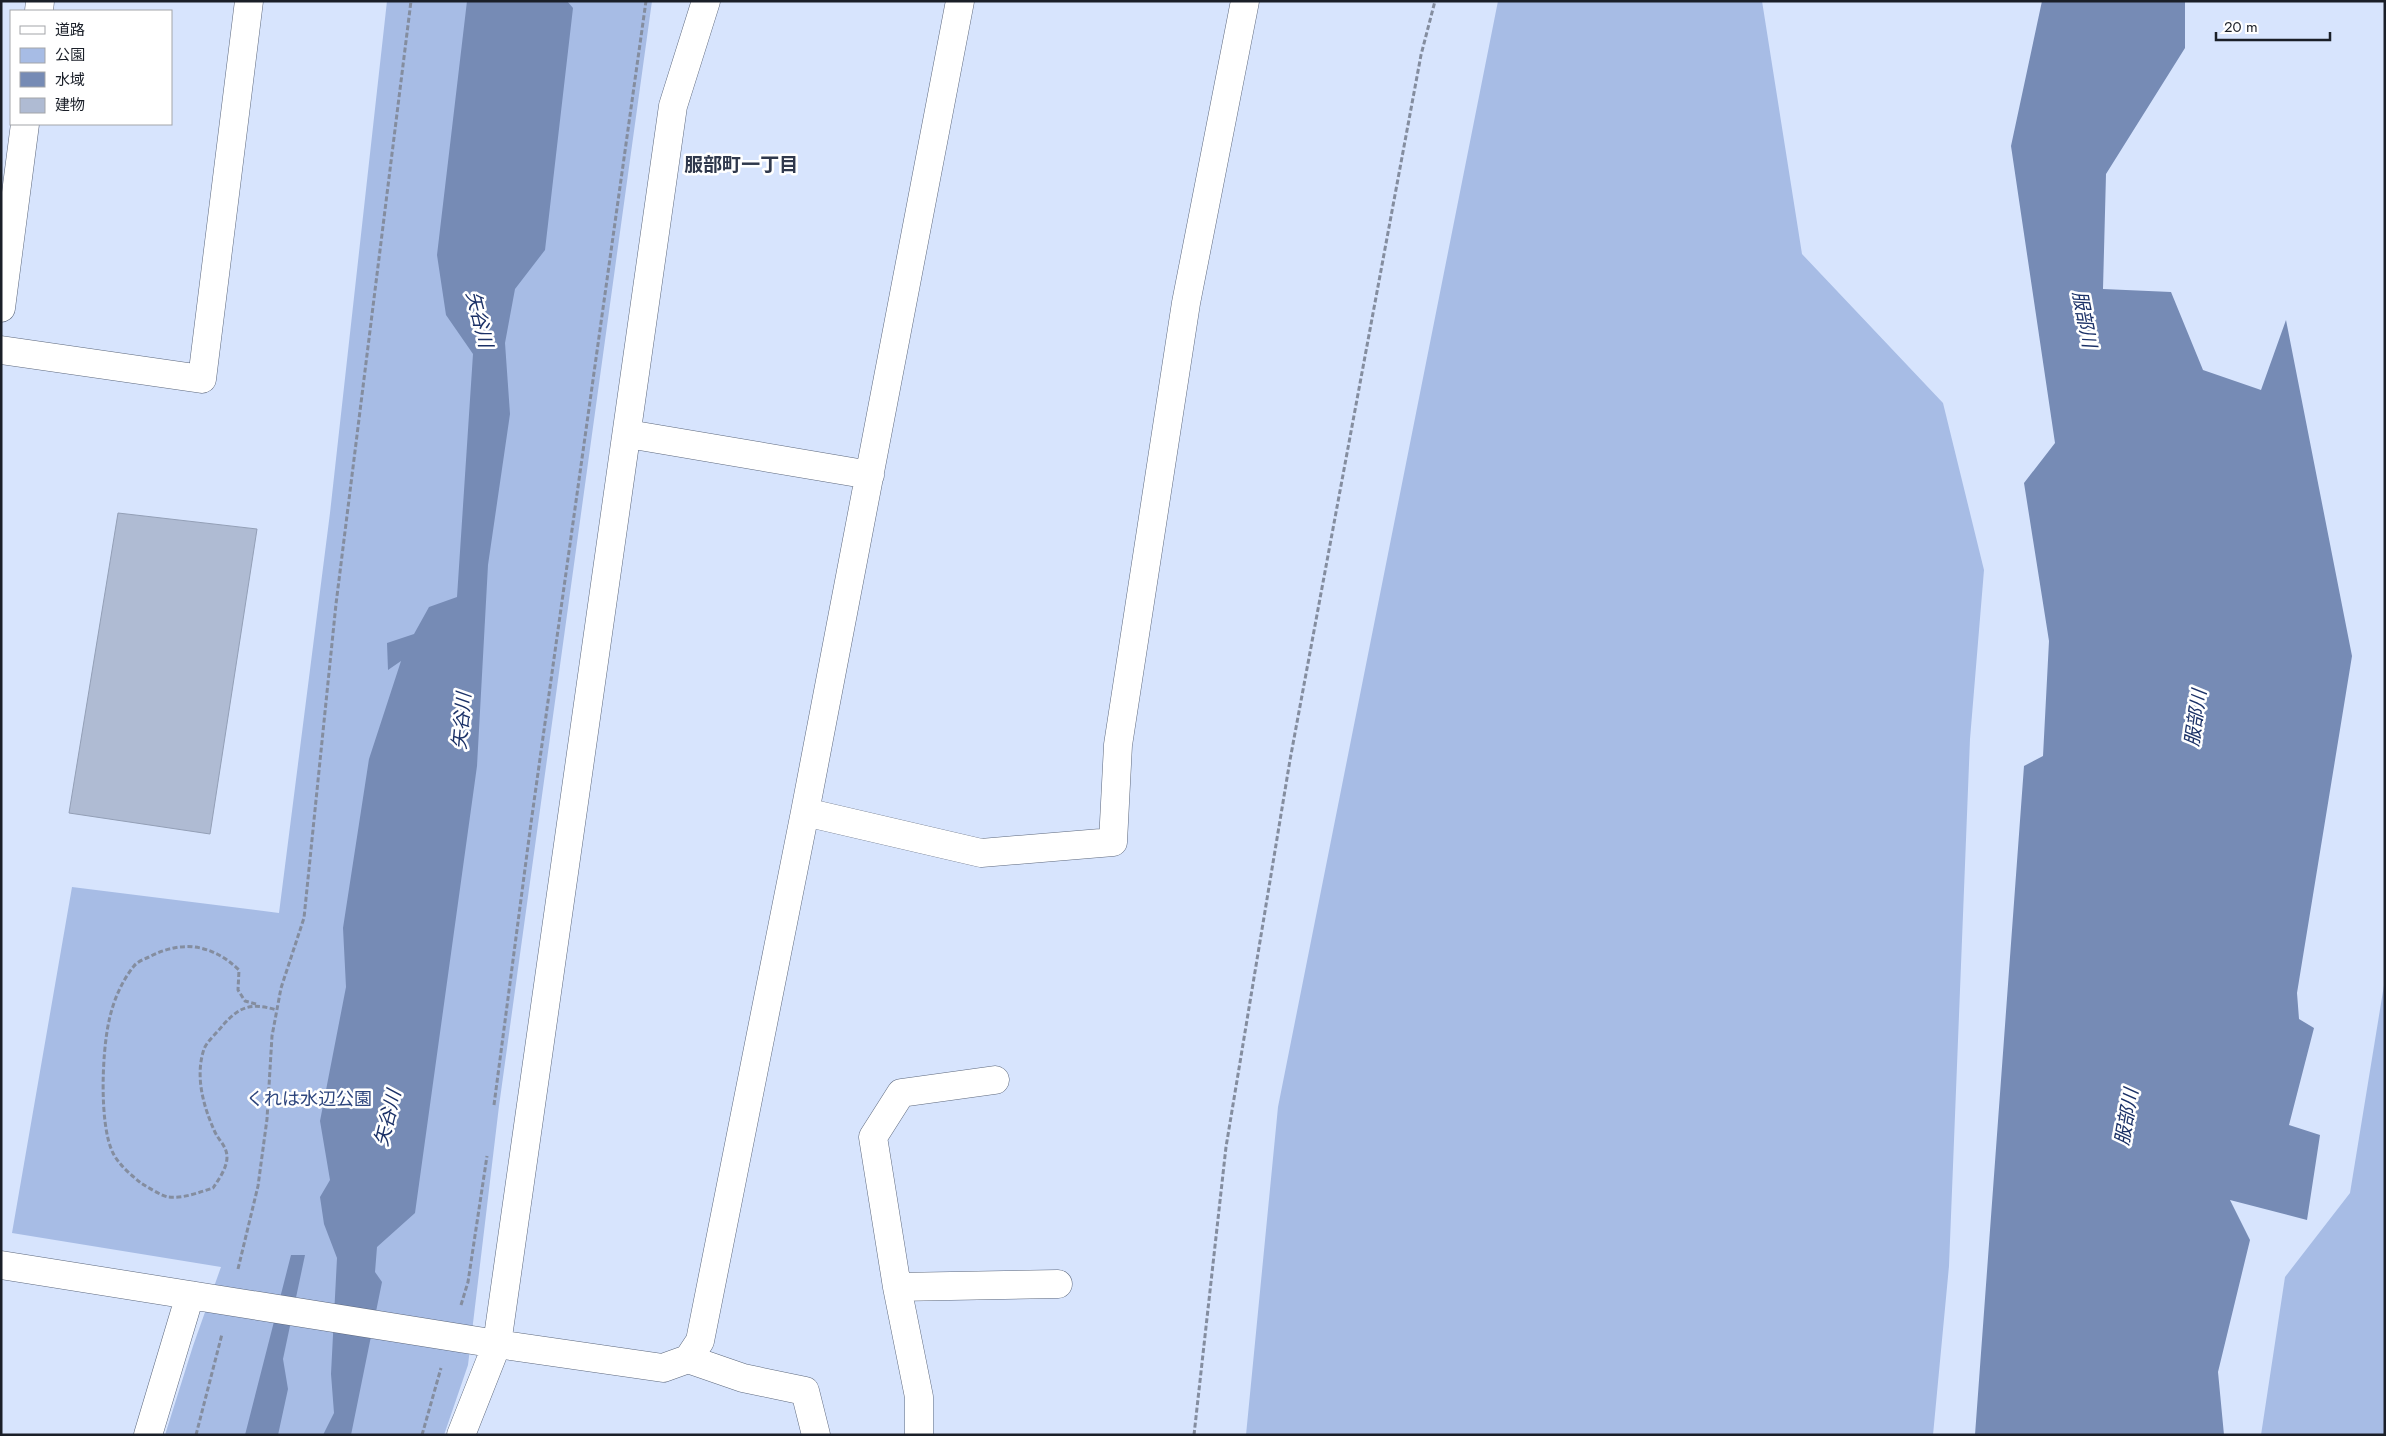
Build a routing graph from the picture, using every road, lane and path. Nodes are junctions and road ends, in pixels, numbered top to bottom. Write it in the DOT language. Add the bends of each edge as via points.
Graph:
graph roads {
  1 [pos="249,1"];
  2 [pos="411,1"];
  3 [pos="646,1"];
  4 [pos="706,1"];
  5 [pos="960,1"];
  6 [pos="1245,1"];
  7 [pos="1435,1"];
  8 [pos="25,125"];
  9 [pos="1,308"];
  10 [pos="1,350"];
  11 [pos="628,434"];
  12 [pos="870,474"];
  13 [pos="805,812"];
  14 [pos="256,1004"];
  15 [pos="277,1010"];
  16 [pos="995,1080"];
  17 [pos="494,1110"];
  18 [pos="488,1148"];
  19 [pos="1,1265"];
  20 [pos="236,1276"];
  21 [pos="1058,1284"];
  22 [pos="897,1287"];
  23 [pos="190,1295"];
  24 [pos="459,1310"];
  25 [pos="223,1332"];
  26 [pos="497,1344"];
  27 [pos="688,1359"];
  28 [pos="443,1361"];
  29 [pos="148,1435"];
  30 [pos="196,1435"];
  31 [pos="422,1435"];
  32 [pos="461,1435"];
  33 [pos="816,1435"];
  34 [pos="919,1435"];
  35 [pos="1194,1435"];
  1 -- 10 [label="street" via="202,380"];
  2 -- 15 [label="path" via="336,604 304,918"];
  3 -- 17 [label="path"];
  4 -- 11 [label="street" via="673,106"];
  5 -- 12 [label="street"];
  6 -- 13 [label="street" via="1186,303 1118,745 1113,842 981,853"];
  7 -- 35 [label="path" via="1421,55 1290,760 1226,1147"];
  8 -- 9 [label="street"];
  11 -- 12 [label="street"];
  11 -- 26 [label="street"];
  12 -- 13 [label="street"];
  13 -- 27 [label="street" via="700,1341"];
  14 -- 14 [label="path" via="230,1018 204,1047 199,1078 212,1123 224,1145 227,1157 223,1172 213,1188 190,1195 168,1197 148,1187 128,1173 113,1153 106,1130 103,1095 109,1022 122,984 135,964 161,951 184,946 208,949 225,957 239,970 238,990 245,1001"];
  14 -- 15 [label="path"];
  15 -- 20 [label="path" via="258,1186"];
  16 -- 22 [label="street" via="901,1093 873,1137"];
  18 -- 24 [label="path" via="468,1282"];
  19 -- 23 [label="street"];
  21 -- 22 [label="street"];
  22 -- 34 [label="street" via="919,1397"];
  23 -- 26 [label="street"];
  23 -- 29 [label="street"];
  25 -- 30 [label="path"];
  26 -- 27 [label="street" via="663,1368"];
  26 -- 32 [label="street"];
  27 -- 33 [label="street" via="743,1378 805,1391"];
  28 -- 31 [label="path"];
}
